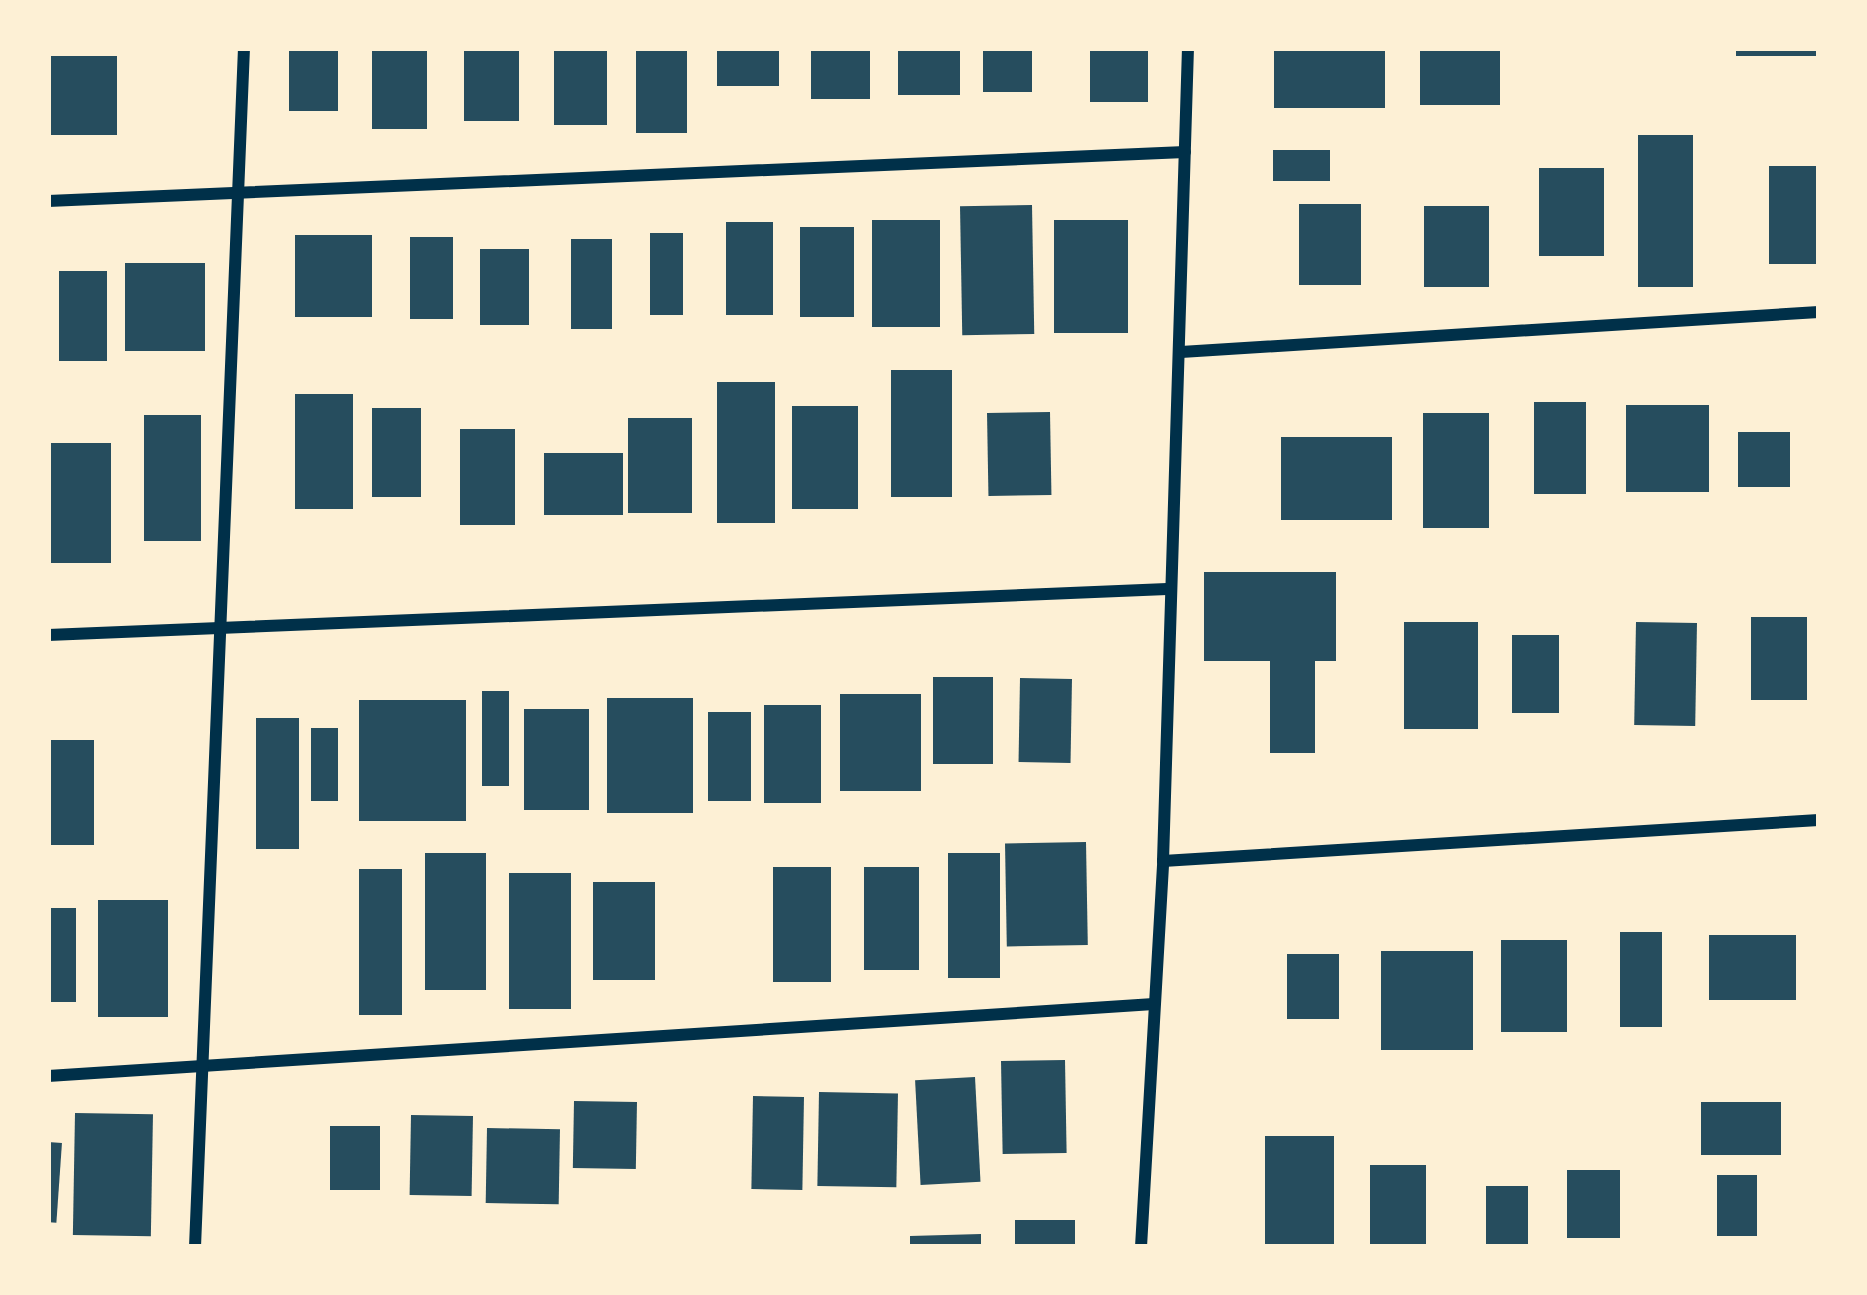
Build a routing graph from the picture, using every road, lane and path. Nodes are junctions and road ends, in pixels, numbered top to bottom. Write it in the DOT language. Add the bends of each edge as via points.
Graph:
graph roads {
  1 [pos="244,48"];
  2 [pos="1188,48"];
  3 [pos="1185,152"];
  4 [pos="241,193"];
  5 [pos="48,201"];
  6 [pos="1819,312"];
  7 [pos="1181,352"];
  8 [pos="1167,589"];
  9 [pos="225,631"];
  10 [pos="48,635"];
  11 [pos="1819,820"];
  12 [pos="1163,861"];
  13 [pos="1154,1004"];
  14 [pos="204,1064"];
  15 [pos="48,1076"];
  16 [pos="195,1247"];
  17 [pos="1141,1247"];
  1 -- 4 [label="street"];
  2 -- 3 [label="street"];
  3 -- 4 [label="street"];
  3 -- 7 [label="street"];
  4 -- 5 [label="street"];
  4 -- 9 [label="street"];
  6 -- 7 [label="street"];
  7 -- 8 [label="street"];
  8 -- 9 [label="street"];
  8 -- 12 [label="street"];
  9 -- 10 [label="street"];
  9 -- 14 [label="street"];
  11 -- 12 [label="street"];
  12 -- 13 [label="street"];
  13 -- 14 [label="street"];
  13 -- 17 [label="street"];
  14 -- 15 [label="street"];
  14 -- 16 [label="street"];
}
